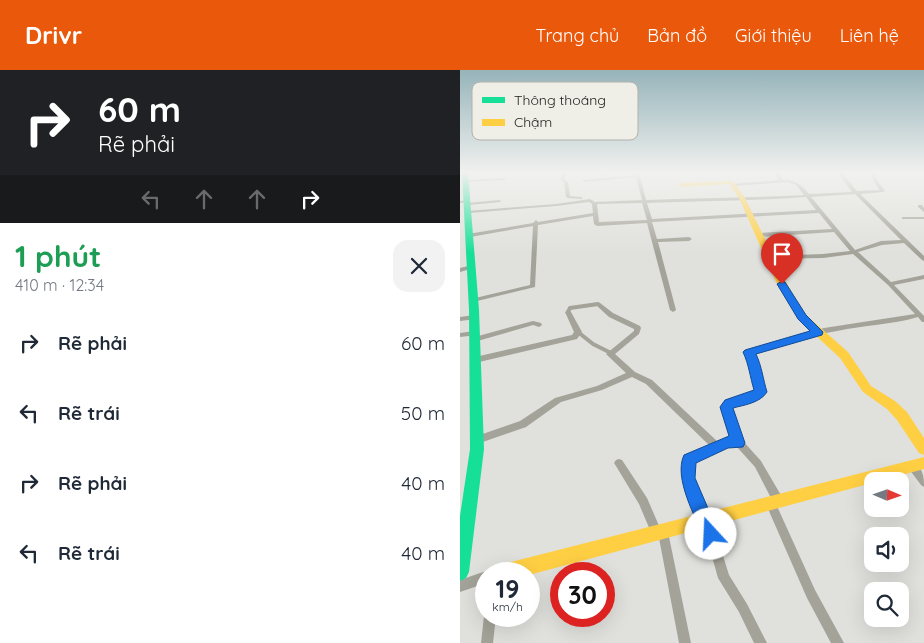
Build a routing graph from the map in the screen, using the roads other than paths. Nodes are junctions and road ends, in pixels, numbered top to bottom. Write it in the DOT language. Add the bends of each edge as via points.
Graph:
graph roads {
  1 [pos="590,200"];
  2 [pos="699,200"];
  3 [pos="743,200"];
  4 [pos="811,200"];
  5 [pos="863,200"];
  6 [pos="499,201"];
  7 [pos="592,202"];
  8 [pos="643,202"];
  9 [pos="466,205"];
  10 [pos="820,211"];
  11 [pos="594,214"];
  12 [pos="748,215"];
  13 [pos="904,218"];
  14 [pos="924,218"];
  15 [pos="536,222"];
  16 [pos="649,222"];
  17 [pos="835,230"];
  18 [pos="470,235"];
  19 [pos="759,235"];
  20 [pos="689,239"];
  21 [pos="654,241"];
  22 [pos="904,241"];
  23 [pos="854,252"];
  24 [pos="769,258"];
  25 [pos="924,259"];
  26 [pos="466,269"];
  27 [pos="924,277"];
  28 [pos="890,284"];
  29 [pos="473,300"];
  30 [pos="598,304"];
  31 [pos="673,310"];
  32 [pos="568,312"];
  33 [pos="474,317"];
  34 [pos="921,317"];
  35 [pos="460,319"];
  36 [pos="539,325"];
  37 [pos="578,332"];
  38 [pos="818,332"];
  39 [pos="460,335"];
  40 [pos="474,336"];
  41 [pos="611,353"];
  42 [pos="475,360"];
  43 [pos="632,374"];
  44 [pos="477,440"];
  45 [pos="738,443"];
  46 [pos="716,446"];
  47 [pos="924,449"];
  48 [pos="619,463"];
  49 [pos="924,463"];
  50 [pos="912,466"];
  51 [pos="924,482"];
  52 [pos="774,501"];
  53 [pos="707,520"];
  54 [pos="660,533"];
  55 [pos="462,548"];
  56 [pos="540,564"];
  57 [pos="463,578"];
  58 [pos="489,627"];
  59 [pos="487,643"];
  60 [pos="685,643"];
  61 [pos="761,643"];
  62 [pos="838,643"];
  1 -- 7 [label="street"];
  2 -- 8 [label="street"];
  3 -- 12 [label="street"];
  4 -- 10 [label="street"];
  5 -- 22 [label="street"];
  6 -- 9 [label="street"];
  7 -- 8 [label="street"];
  7 -- 9 [label="street"];
  7 -- 11 [label="street"];
  8 -- 16 [label="street"];
  9 -- 18 [label="street"];
  10 -- 12 [label="street"];
  10 -- 17 [label="street"];
  11 -- 15 [label="street"];
  11 -- 16 [label="street" via="597,224"];
  12 -- 16 [label="street"];
  12 -- 19 [label="street"];
  13 -- 14 [label="street"];
  15 -- 18 [label="street"];
  15 -- 29 [label="street" via="533,286"];
  16 -- 21 [label="street"];
  17 -- 19 [label="street"];
  17 -- 23 [label="street"];
  18 -- 26 [label="street"];
  19 -- 24 [label="street"];
  20 -- 21 [label="street"];
  21 -- 31 [label="street"];
  22 -- 23 [label="street" via="880,243"];
  22 -- 25 [label="street"];
  23 -- 24 [label="street"];
  23 -- 28 [label="street"];
  24 -- 38 [label="street" via="798,311"];
  26 -- 29 [label="street"];
  27 -- 28 [label="street"];
  28 -- 34 [label="street"];
  29 -- 33 [label="street"];
  30 -- 32 [label="lane" via="570,308"];
  30 -- 41 [label="street" via="611,316 638,328"];
  32 -- 37 [label="street"];
  33 -- 35 [label="street"];
  33 -- 40 [label="street"];
  34 -- 38 [label="street"];
  36 -- 40 [label="street" via="533,323"];
  37 -- 41 [label="lane"];
  37 -- 42 [label="street" via="571,338"];
  38 -- 45 [label="street" via="749,352 761,392 726,407"];
  38 -- 47 [label="street" via="844,355 867,389 902,416"];
  39 -- 40 [label="street"];
  40 -- 42 [label="street"];
  41 -- 43 [label="street" via="610,356"];
  42 -- 44 [label="street"];
  43 -- 44 [label="street" via="558,400 523,424"];
  43 -- 46 [label="street" via="648,382"];
  44 -- 55 [label="street"];
  45 -- 46 [label="street"];
  45 -- 52 [label="street" via="758,464"];
  46 -- 53 [label="street" via="694,456 687,465 688,478"];
  48 -- 54 [label="street"];
  49 -- 50 [label="street"];
  50 -- 51 [label="street"];
  50 -- 52 [label="street"];
  52 -- 53 [label="street"];
  52 -- 62 [label="street" via="811,594"];
  53 -- 54 [label="street"];
  53 -- 61 [label="street" via="724,578"];
  54 -- 56 [label="street"];
  54 -- 60 [label="street"];
  55 -- 57 [label="street"];
  58 -- 59 [label="street"];
}
